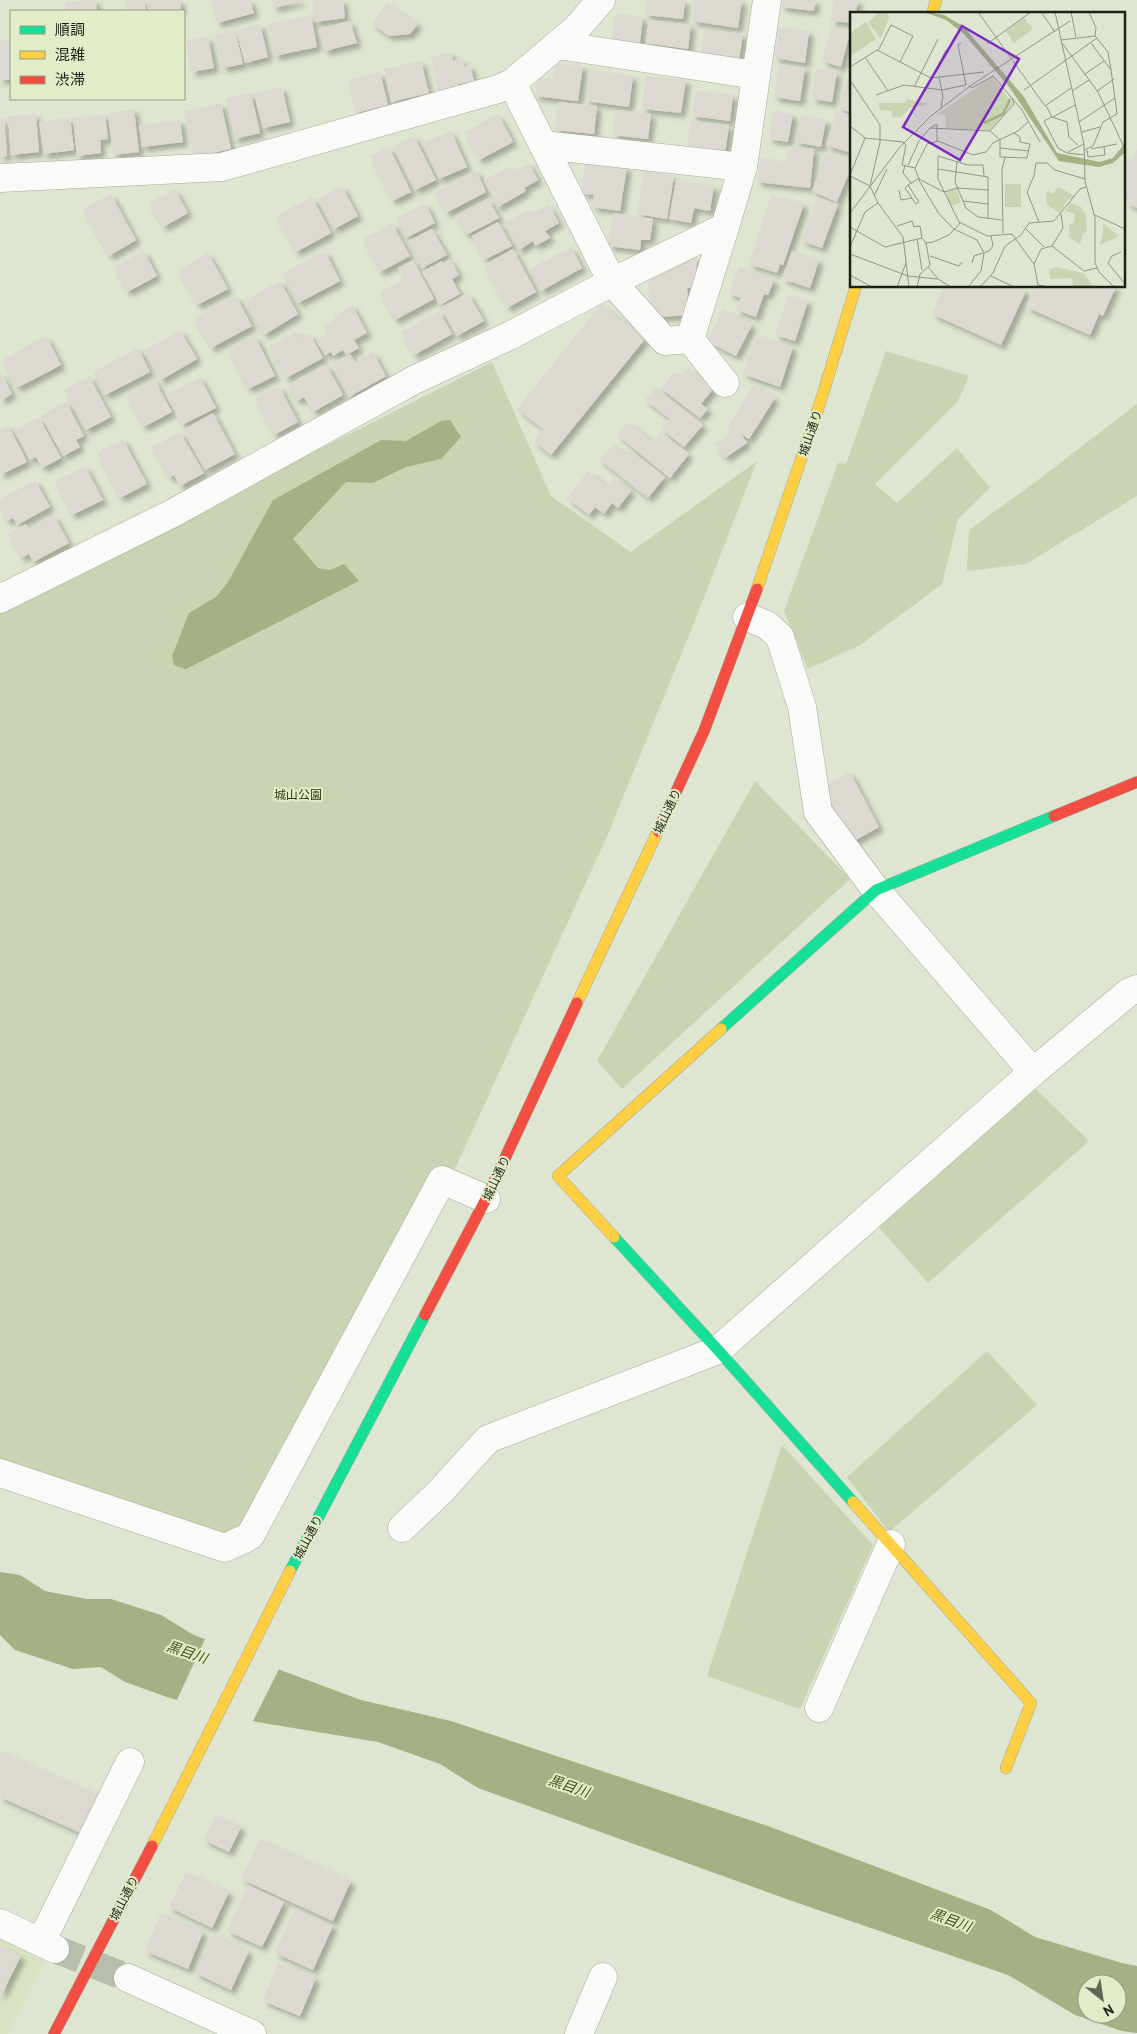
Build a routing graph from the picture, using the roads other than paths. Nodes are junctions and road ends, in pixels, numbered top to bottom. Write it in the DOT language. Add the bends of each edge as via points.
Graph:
graph roads {
  1 [pos="601,0"];
  2 [pos="767,0"];
  3 [pos="557,45"];
  4 [pos="756,75"];
  5 [pos="512,83"];
  6 [pos="543,145"];
  7 [pos="743,167"];
  8 [pos="0,178"];
  9 [pos="725,227"];
  10 [pos="612,282"];
  11 [pos="855,288"];
  12 [pos="690,339"];
  13 [pos="725,383"];
  14 [pos="0,599"];
  15 [pos="747,617"];
  16 [pos="1137,782"];
  17 [pos="876,890"];
  18 [pos="1137,989"];
  19 [pos="1033,1072"];
  20 [pos="486,1199"];
  21 [pos="718,1350"];
  22 [pos="0,1473"];
  23 [pos="402,1528"];
  24 [pos="891,1544"];
  25 [pos="819,1708"];
  26 [pos="130,1762"];
  27 [pos="1006,1768"];
  28 [pos="0,1923"];
  29 [pos="603,1977"];
  30 [pos="128,1978"];
  31 [pos="54,2034"];
  32 [pos="252,2034"];
  33 [pos="579,2034"];
  1 -- 3 [label="street"];
  2 -- 4 [label="street"];
  3 -- 4 [label="street"];
  3 -- 5 [label="street"];
  4 -- 7 [label="street"];
  5 -- 6 [label="street"];
  5 -- 8 [label="street" via="222,167"];
  6 -- 7 [label="street"];
  6 -- 10 [label="street"];
  7 -- 9 [label="street"];
  9 -- 10 [label="street"];
  9 -- 12 [label="street"];
  10 -- 12 [label="street" via="665,341"];
  10 -- 14 [label="street" via="509,336 414,380 174,513"];
  11 -- 15 [label="street, 城山通り"];
  12 -- 13 [label="street"];
  15 -- 17 [label="street" via="767,625 780,637 802,707 818,812"];
  15 -- 20 [label="street, 城山通り" via="704,731"];
  16 -- 17 [label="street"];
  17 -- 19 [label="street"];
  17 -- 21 [label="street" via="558,1176"];
  18 -- 19 [label="street" via="1129,992"];
  19 -- 21 [label="street"];
  20 -- 22 [label="street" via="442,1180 250,1536 225,1548"];
  20 -- 31 [label="street, 城山通り" via="278,1592 198,1757"];
  21 -- 23 [label="street" via="488,1439"];
  21 -- 24 [label="street"];
  24 -- 25 [label="street"];
  24 -- 27 [label="street" via="1032,1703"];
  26 -- 28 [label="street" via="48,1945"];
  29 -- 33 [label="street"];
  30 -- 32 [label="street"];
}
